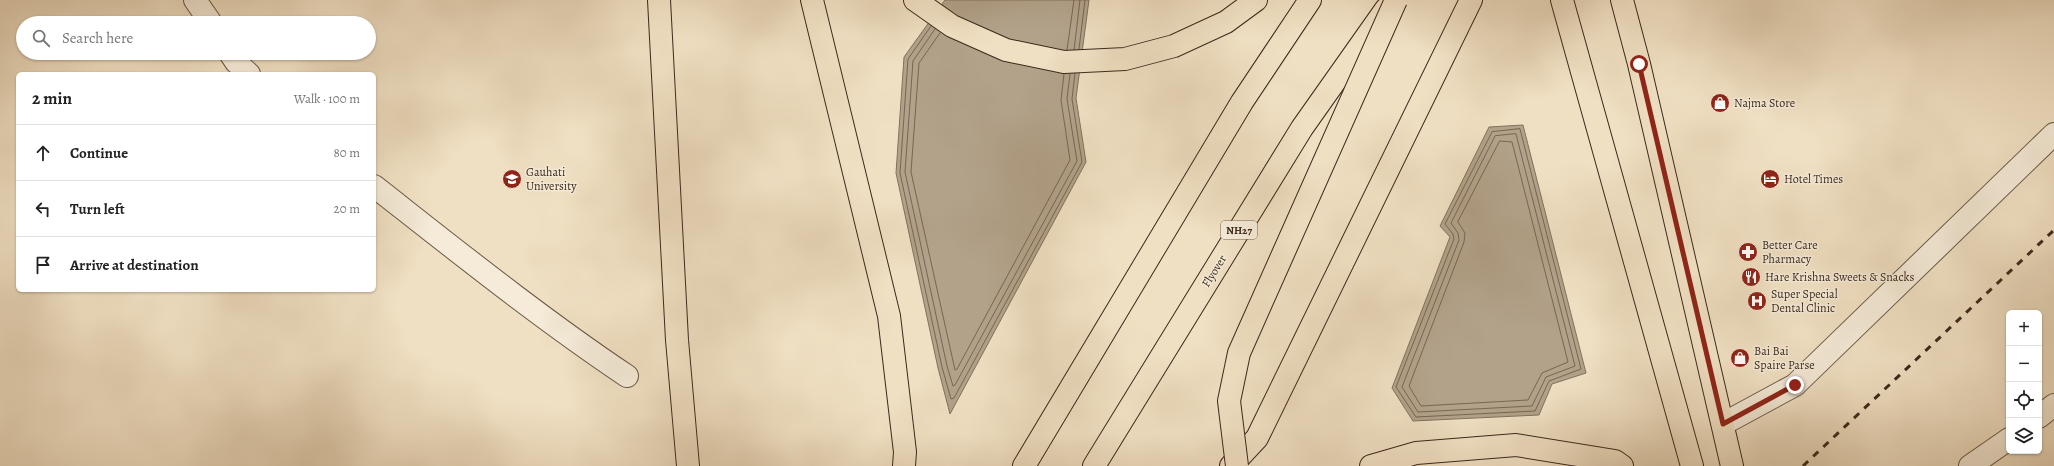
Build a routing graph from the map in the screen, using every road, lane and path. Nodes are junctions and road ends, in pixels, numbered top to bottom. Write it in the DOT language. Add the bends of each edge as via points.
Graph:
graph roads {
  1 [pos="195,0"];
  2 [pos="659,0"];
  3 [pos="812,0"];
  4 [pos="915,0"];
  5 [pos="1256,0"];
  6 [pos="1310,0"];
  7 [pos="1393,0"];
  8 [pos="1396,0"];
  9 [pos="1471,0"];
  10 [pos="1562,0"];
  11 [pos="1622,0"];
  12 [pos="206,16"];
  13 [pos="235,60"];
  14 [pos="247,72"];
  15 [pos="2054,134"];
  16 [pos="376,188"];
  17 [pos="627,376"];
  18 [pos="2054,405"];
  19 [pos="2042,415"];
  20 [pos="1723,424"];
  21 [pos="2006,441"];
  22 [pos="688,466"];
  23 [pos="904,466"];
  24 [pos="1024,466"];
  25 [pos="1094,466"];
  26 [pos="1231,466"];
  27 [pos="1237,466"];
  28 [pos="1371,466"];
  29 [pos="1622,466"];
  30 [pos="1692,466"];
  31 [pos="1732,466"];
  32 [pos="1970,466"];
  1 -- 12 [label="street"];
  2 -- 22 [label="main road" via="677,340"];
  3 -- 23 [label="main road" via="889,316 905,452"];
  4 -- 5 [label="main road" via="952,26 1006,50 1064,62 1125,59 1174,46 1226,22"];
  6 -- 24 [label="main road" via="1242,102"];
  7 -- 25 [label="main road, Flyover / NH27" via="1302,128"];
  8 -- 27 [label="main road, bridge" via="1239,353 1229,401"];
  9 -- 26 [label="main road" via="1257,438"];
  10 -- 30 [label="main road"];
  11 -- 20 [label="main road"];
  13 -- 14 [label="street"];
  15 -- 20 [label="street" via="1795,385"];
  16 -- 17 [label="street" via="481,270"];
  18 -- 19 [label="street"];
  20 -- 31 [label="main road"];
  21 -- 32 [label="street"];
  28 -- 29 [label="main road" via="1416,453 1516,445 1615,461"];
}
